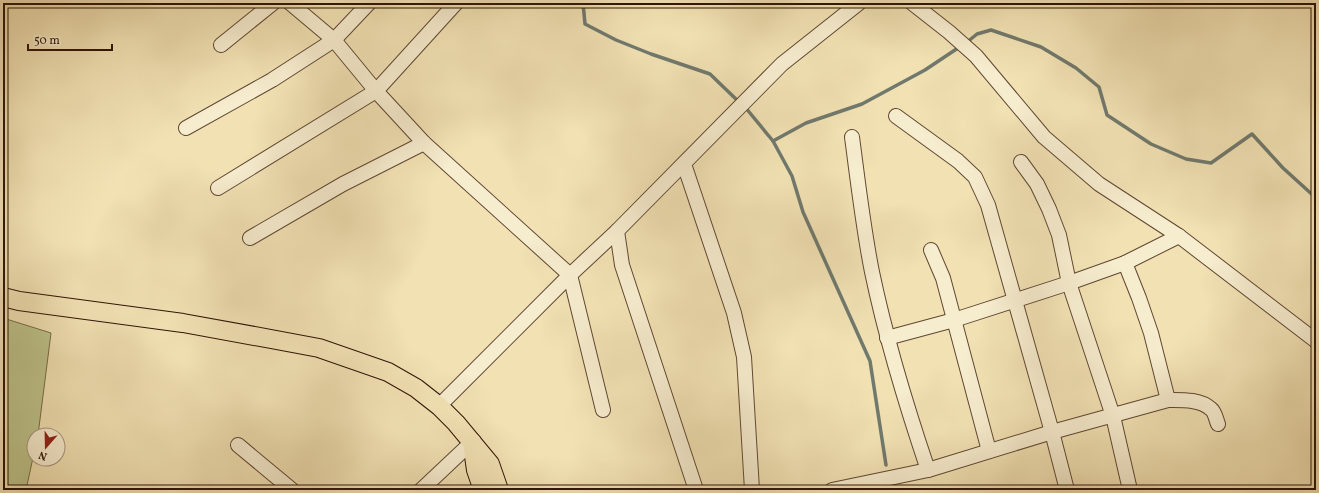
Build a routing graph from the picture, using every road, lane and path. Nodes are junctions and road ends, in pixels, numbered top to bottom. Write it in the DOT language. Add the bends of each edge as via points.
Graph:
graph roads {
  1 [pos="273,3"];
  2 [pos="290,3"];
  3 [pos="369,3"];
  4 [pos="456,3"];
  5 [pos="859,3"];
  6 [pos="912,3"];
  7 [pos="334,40"];
  8 [pos="221,45"];
  9 [pos="376,91"];
  10 [pos="896,116"];
  11 [pos="186,128"];
  12 [pos="852,137"];
  13 [pos="424,143"];
  14 [pos="1021,162"];
  15 [pos="684,164"];
  16 [pos="218,188"];
  17 [pos="617,231"];
  18 [pos="1179,236"];
  19 [pos="250,238"];
  20 [pos="931,250"];
  21 [pos="1125,263"];
  22 [pos="570,275"];
  23 [pos="1069,283"];
  24 [pos="3,297"];
  25 [pos="1016,300"];
  26 [pos="954,320"];
  27 [pos="888,338"];
  28 [pos="1316,342"];
  29 [pos="1168,400"];
  30 [pos="439,406"];
  31 [pos="603,410"];
  32 [pos="1113,416"];
  33 [pos="1218,424"];
  34 [pos="1052,432"];
  35 [pos="472,442"];
  36 [pos="238,445"];
  37 [pos="989,451"];
  38 [pos="928,470"];
  39 [pos="292,490"];
  40 [pos="421,490"];
  41 [pos="483,490"];
  42 [pos="499,490"];
  43 [pos="696,490"];
  44 [pos="752,490"];
  45 [pos="832,490"];
  46 [pos="1067,490"];
  47 [pos="1130,490"];
  1 -- 8 [label="street"];
  2 -- 7 [label="street"];
  3 -- 7 [label="street"];
  4 -- 9 [label="street"];
  5 -- 15 [label="street" via="782,64"];
  6 -- 18 [label="street" via="976,56 1044,137 1099,184"];
  7 -- 9 [label="street"];
  7 -- 11 [label="street" via="272,80"];
  9 -- 13 [label="street"];
  9 -- 16 [label="street"];
  10 -- 25 [label="street" via="958,160 975,177 988,205"];
  12 -- 27 [label="street" via="860,204"];
  13 -- 19 [label="street" via="343,184"];
  13 -- 22 [label="street"];
  14 -- 23 [label="street" via="1037,184 1049,209 1059,235"];
  15 -- 17 [label="street"];
  15 -- 44 [label="street" via="734,313 744,357"];
  17 -- 22 [label="street"];
  17 -- 43 [label="street" via="622,265"];
  18 -- 21 [label="street"];
  18 -- 28 [label="street"];
  20 -- 26 [label="street" via="943,278"];
  21 -- 23 [label="street"];
  21 -- 29 [label="street" via="1151,333"];
  22 -- 30 [label="street"];
  22 -- 31 [label="street"];
  23 -- 25 [label="street"];
  23 -- 32 [label="street"];
  24 -- 30 [label="main road" via="183,323 319,348 388,372 416,388"];
  25 -- 26 [label="street"];
  25 -- 34 [label="street"];
  26 -- 27 [label="street"];
  26 -- 37 [label="street"];
  27 -- 38 [label="street"];
  29 -- 32 [label="street"];
  29 -- 33 [label="street" via="1200,403 1212,410"];
  30 -- 35 [label="main road"];
  32 -- 34 [label="street"];
  32 -- 47 [label="street"];
  34 -- 37 [label="street"];
  34 -- 46 [label="street"];
  35 -- 40 [label="street"];
  35 -- 41 [label="main road" via="476,470"];
  35 -- 42 [label="main road" via="490,464"];
  36 -- 39 [label="street"];
  37 -- 38 [label="street"];
  38 -- 45 [label="street"];
}
